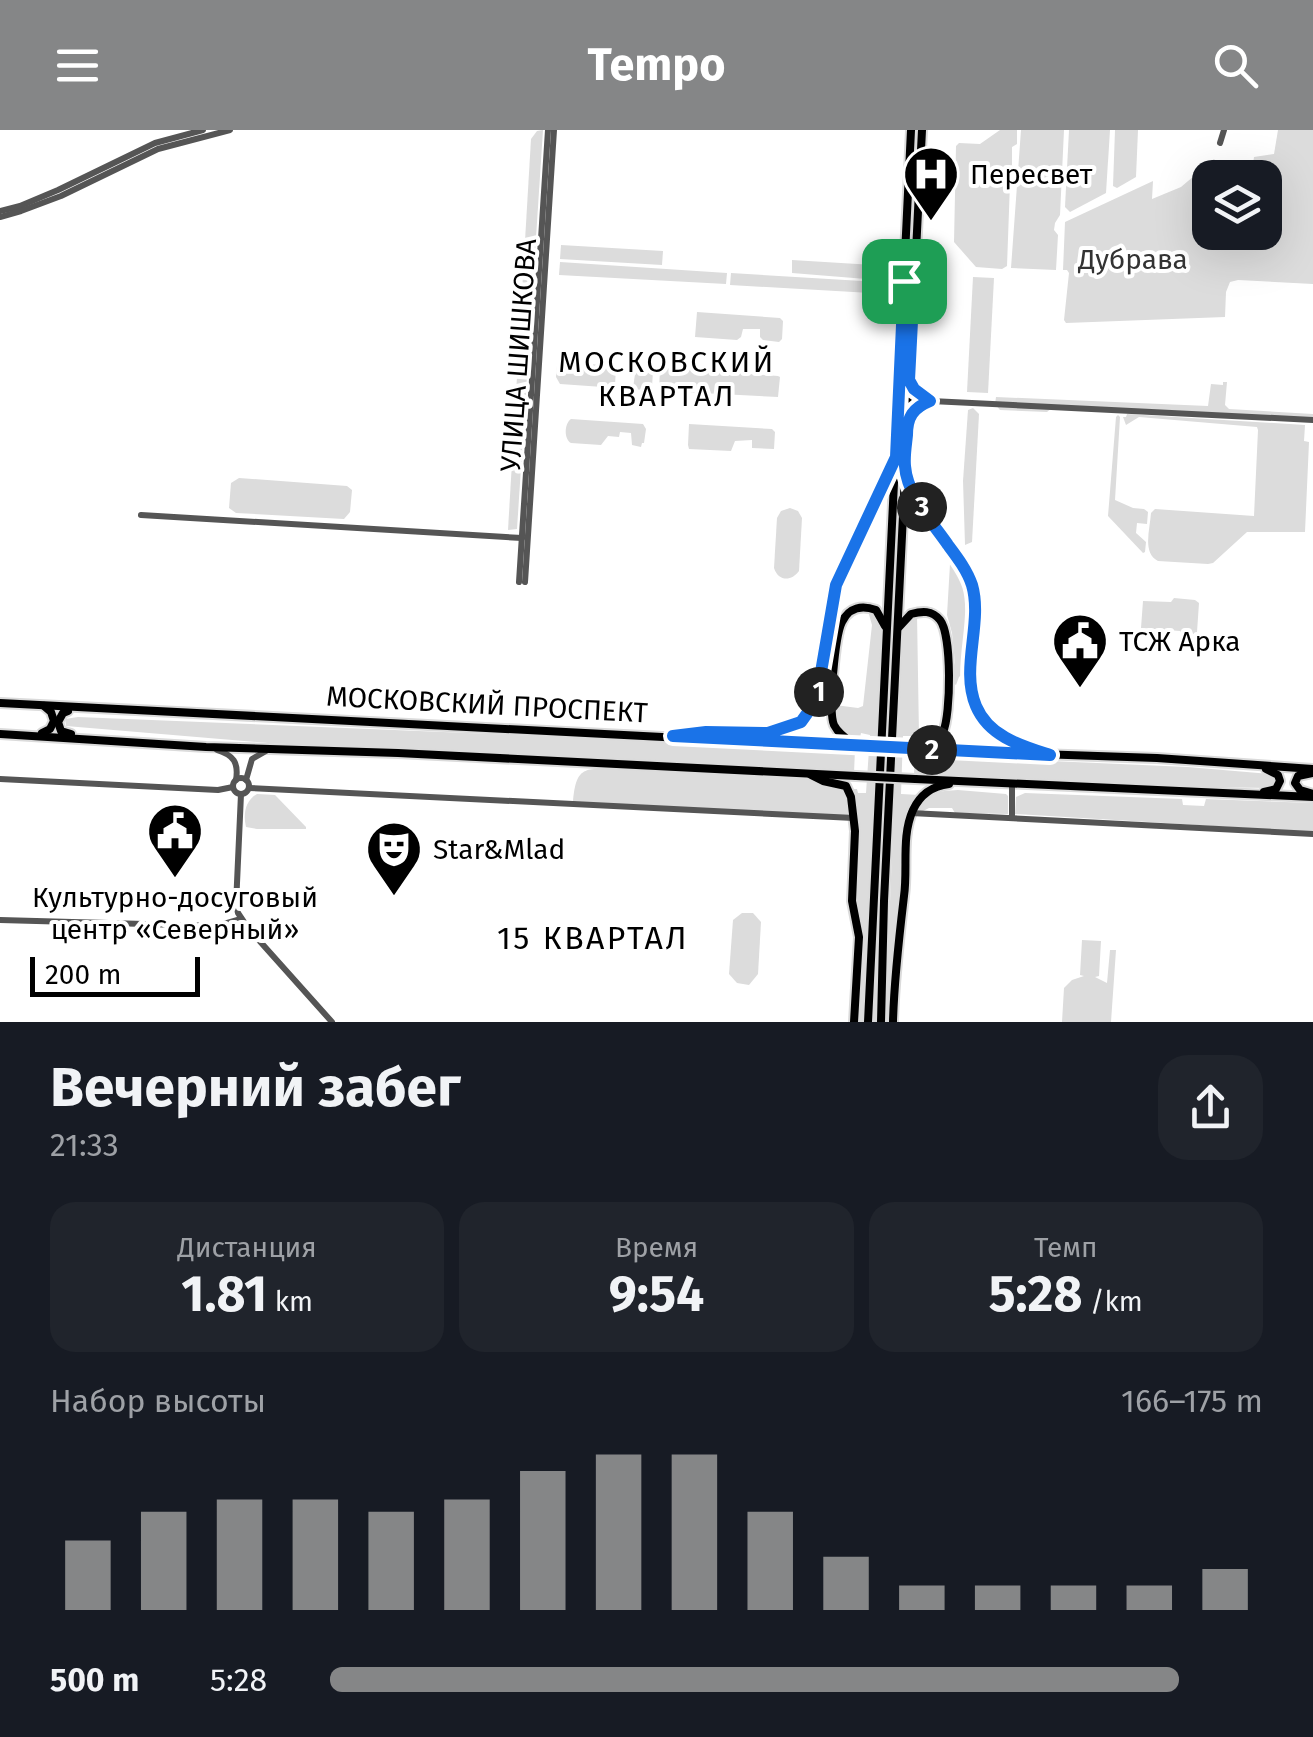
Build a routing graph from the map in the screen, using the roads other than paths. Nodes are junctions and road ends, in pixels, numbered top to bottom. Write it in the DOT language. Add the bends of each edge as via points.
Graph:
graph roads {
  1 [pos="203,130"];
  2 [pos="230,130"];
  3 [pos="551,130"];
  4 [pos="911,130"];
  5 [pos="922,130"];
  6 [pos="1224,130"];
  7 [pos="1220,143"];
  8 [pos="0,214"];
  9 [pos="911,241"];
  10 [pos="909,282"];
  11 [pos="909,380"];
  12 [pos="930,401"];
  13 [pos="1313,420"];
  14 [pos="907,421"];
  15 [pos="896,457"];
  16 [pos="905,469"];
  17 [pos="141,515"];
  18 [pos="522,538"];
  19 [pos="892,630"];
  20 [pos="0,703"];
  21 [pos="44,706"];
  22 [pos="78,709"];
  23 [pos="0,734"];
  24 [pos="38,736"];
  25 [pos="673,736"];
  26 [pos="81,738"];
  27 [pos="206,746"];
  28 [pos="858,747"];
  29 [pos="271,750"];
  30 [pos="916,750"];
  31 [pos="1050,755"];
  32 [pos="1257,766"];
  33 [pos="1313,771"];
  34 [pos="806,773"];
  35 [pos="0,779"];
  36 [pos="968,782"];
  37 [pos="235,783"];
  38 [pos="248,784"];
  39 [pos="1012,784"];
  40 [pos="240,794"];
  41 [pos="1254,794"];
  42 [pos="1313,796"];
  43 [pos="912,813"];
  44 [pos="1012,817"];
  45 [pos="854,818"];
  46 [pos="1313,834"];
  47 [pos="241,919"];
  48 [pos="0,920"];
  49 [pos="332,1022"];
  50 [pos="854,1022"];
  51 [pos="868,1022"];
  52 [pos="881,1022"];
  53 [pos="892,1022"];
  1 -- 8 [label="street" via="155,142"];
  2 -- 8 [label="street" via="158,149 61,196"];
  3 -- 18 [label="street, УЛИЦА ШИШКОВА"];
  3 -- 18 [label="street, УЛИЦА ШИШКОВА" via="522,582"];
  4 -- 9 [label="main road"];
  5 -- 9 [label="main road"];
  6 -- 7 [label="street"];
  9 -- 10 [label="main road"];
  10 -- 11 [label="main road"];
  10 -- 15 [label="main road"];
  11 -- 12 [label="street"];
  11 -- 14 [label="main road"];
  12 -- 13 [label="street"];
  12 -- 14 [label="street"];
  14 -- 16 [label="main road"];
  15 -- 19 [label="main road"];
  15 -- 25 [label="main road" via="836,585 819,693 807,716 768,733"];
  16 -- 19 [label="main road"];
  16 -- 31 [label="main road" via="972,586 976,706 1003,736"];
  17 -- 18 [label="street"];
  19 -- 28 [label="main road" via="876,610 861,607 842,621 832,716 838,731"];
  19 -- 30 [label="main road" via="911,614 928,612 944,626 945,727"];
  19 -- 51 [label="main road"];
  19 -- 52 [label="main road"];
  20 -- 21 [label="main road, МОСКОВСКИЙ ПРОСПЕКТ"];
  21 -- 22 [label="main road, МОСКОВСКИЙ ПРОСПЕКТ"];
  21 -- 24 [label="main road" via="54,722"];
  22 -- 25 [label="main road, МОСКОВСКИЙ ПРОСПЕКТ"];
  22 -- 26 [label="main road" via="63,712 58,722 62,732"];
  23 -- 24 [label="main road, МОСКОВСКИЙ ПРОСПЕКТ"];
  24 -- 26 [label="main road, МОСКОВСКИЙ ПРОСПЕКТ"];
  25 -- 28 [label="main road, МОСКОВСКИЙ ПРОСПЕКТ"];
  26 -- 27 [label="main road, МОСКОВСКИЙ ПРОСПЕКТ"];
  27 -- 29 [label="main road, МОСКОВСКИЙ ПРОСПЕКТ"];
  27 -- 37 [label="street" via="232,757"];
  28 -- 30 [label="main road, МОСКОВСКИЙ ПРОСПЕКТ, bridge"];
  29 -- 34 [label="main road, МОСКОВСКИЙ ПРОСПЕКТ"];
  29 -- 38 [label="street" via="252,760"];
  30 -- 31 [label="main road, МОСКОВСКИЙ ПРОСПЕКТ"];
  31 -- 32 [label="main road, МОСКОВСКИЙ ПРОСПЕКТ"];
  32 -- 33 [label="main road, МОСКОВСКИЙ ПРОСПЕКТ"];
  32 -- 41 [label="main road" via="1280,781 1276,789"];
  33 -- 42 [label="main road" via="1295,783"];
  34 -- 36 [label="main road, МОСКОВСКИЙ ПРОСПЕКТ, bridge"];
  34 -- 45 [label="main road" via="846,786"];
  35 -- 37 [label="street" via="218,790"];
  36 -- 39 [label="main road, МОСКОВСКИЙ ПРОСПЕКТ"];
  36 -- 43 [label="main road" via="927,791"];
  37 -- 38 [label="street" via="240,778"];
  37 -- 40 [label="street"];
  38 -- 40 [label="street"];
  38 -- 45 [label="street"];
  39 -- 41 [label="main road, МОСКОВСКИЙ ПРОСПЕКТ"];
  39 -- 44 [label="street"];
  40 -- 47 [label="street"];
  41 -- 42 [label="main road, МОСКОВСКИЙ ПРОСПЕКТ"];
  43 -- 44 [label="street"];
  43 -- 53 [label="main road"];
  44 -- 46 [label="street"];
  45 -- 50 [label="main road"];
  47 -- 48 [label="street" via="218,926"];
  47 -- 49 [label="street"];
}
